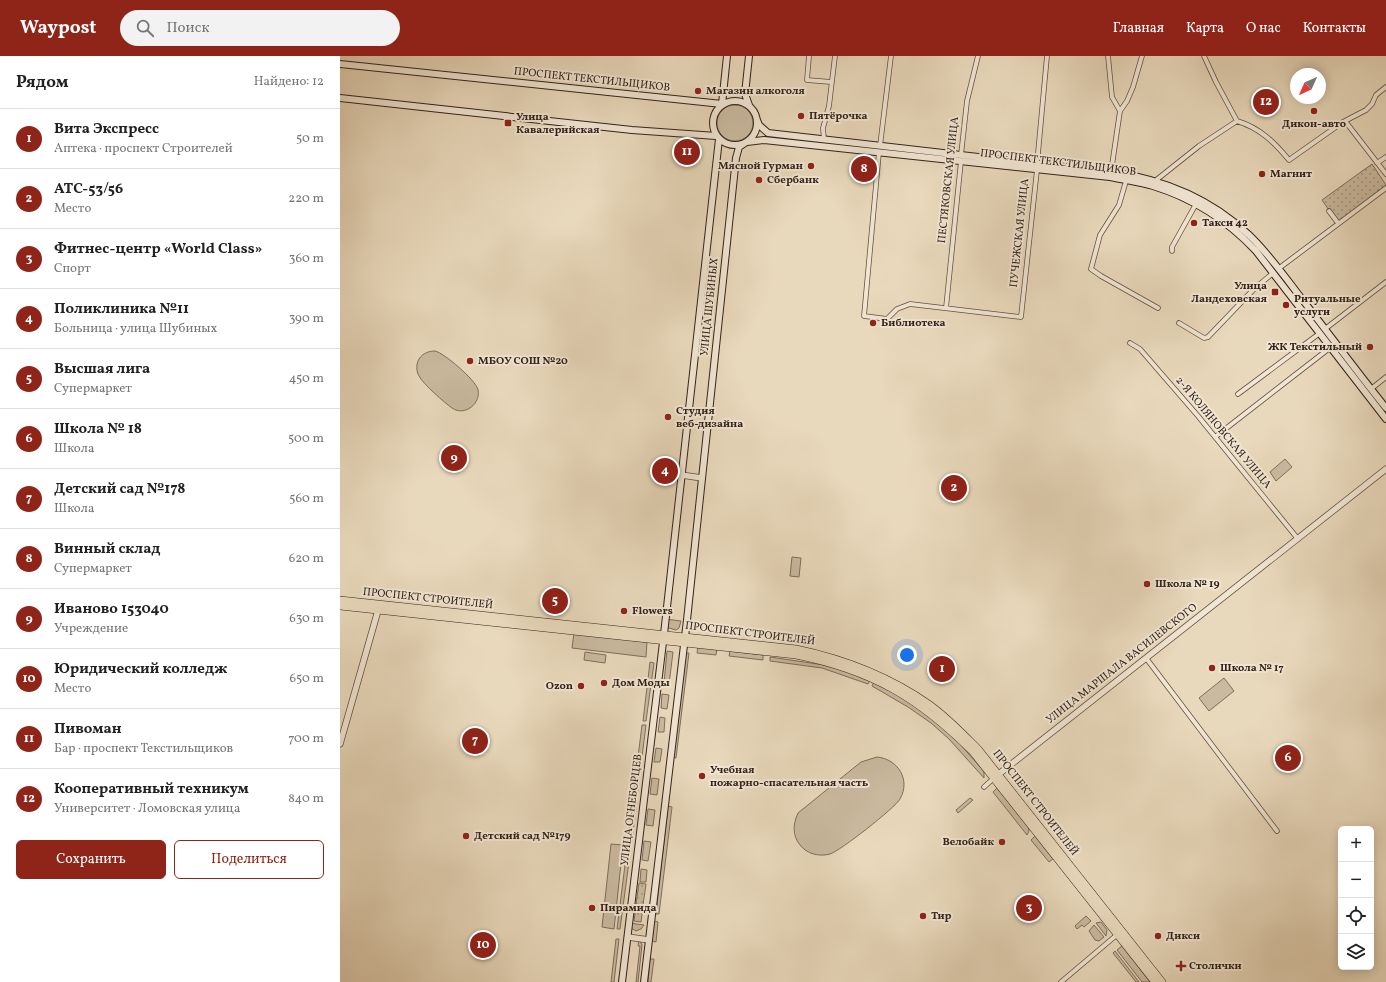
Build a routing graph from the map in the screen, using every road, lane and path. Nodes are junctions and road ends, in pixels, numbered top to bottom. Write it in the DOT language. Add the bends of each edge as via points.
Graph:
graph roads {
  1 [pos="727,56"];
  2 [pos="749,56"];
  3 [pos="810,56"];
  4 [pos="834,56"];
  5 [pos="891,56"];
  6 [pos="978,56"];
  7 [pos="1047,56"];
  8 [pos="1108,56"];
  9 [pos="1142,56"];
  10 [pos="1204,56"];
  11 [pos="340,64"];
  12 [pos="831,82"];
  13 [pos="1386,87"];
  14 [pos="340,98"];
  15 [pos="722,104"];
  16 [pos="750,106"];
  17 [pos="1120,111"];
  18 [pos="757,120"];
  19 [pos="1237,121"];
  20 [pos="1345,121"];
  21 [pos="718,137"];
  22 [pos="824,140"];
  23 [pos="746,142"];
  24 [pos="880,149"];
  25 [pos="1386,157"];
  26 [pos="961,158"];
  27 [pos="1377,163"];
  28 [pos="1037,167"];
  29 [pos="1386,174"];
  30 [pos="1111,175"];
  31 [pos="1126,181"];
  32 [pos="1154,183"];
  33 [pos="1386,188"];
  34 [pos="1196,204"];
  35 [pos="1329,211"];
  36 [pos="1338,223"];
  37 [pos="1172,251"];
  38 [pos="1275,271"];
  39 [pos="1386,282"];
  40 [pos="946,308"];
  41 [pos="1158,308"];
  42 [pos="1179,323"];
  43 [pos="1322,331"];
  44 [pos="1130,344"];
  45 [pos="1331,347"];
  46 [pos="1386,377"];
  47 [pos="1371,389"];
  48 [pos="1238,394"];
  49 [pos="1386,408"];
  50 [pos="1386,418"];
  51 [pos="1215,437"];
  52 [pos="1386,469"];
  53 [pos="681,475"];
  54 [pos="702,478"];
  55 [pos="1298,539"];
  56 [pos="340,600"];
  57 [pos="340,606"];
  58 [pos="379,607"];
  59 [pos="663,637"];
  60 [pos="685,640"];
  61 [pos="1146,658"];
  62 [pos="340,744"];
  63 [pos="997,776"];
  64 [pos="984,787"];
  65 [pos="1277,831"];
  66 [pos="1119,933"];
  67 [pos="628,937"];
  68 [pos="649,940"];
  69 [pos="622,982"];
  70 [pos="644,982"];
  71 [pos="1061,982"];
  72 [pos="1155,982"];
  73 [pos="1162,982"];
  1 -- 15 [label="main road"];
  2 -- 16 [label="main road" via="745,94"];
  3 -- 12 [label="street" via="806,80"];
  4 -- 12 [label="street"];
  5 -- 24 [label="street"];
  6 -- 26 [label="street, ПЕСТЯКОВСКАЯ УЛИЦА" via="967,101"];
  7 -- 28 [label="street, ПУЧЕЖСКАЯ УЛИЦА"];
  8 -- 17 [label="street" via="1112,97"];
  9 -- 17 [label="street" via="1127,101"];
  10 -- 19 [label="street"];
  11 -- 15 [label="main road, ПРОСПЕКТ ТЕКСТИЛЬЩИКОВ"];
  12 -- 22 [label="street" via="829,106 823,128"];
  13 -- 20 [label="street" via="1376,95 1366,110"];
  14 -- 21 [label="main road"];
  15 -- 16 [label="main road" via="735,100"];
  15 -- 21 [label="main road" via="712,120"];
  16 -- 18 [label="main road"];
  17 -- 30 [label="street"];
  18 -- 22 [label="main road, ПРОСПЕКТ ТЕКСТИЛЬЩИКОВ" via="768,133"];
  18 -- 23 [label="main road" via="756,130"];
  19 -- 20 [label="street" via="1259,130 1276,144 1289,160"];
  19 -- 32 [label="street" via="1199,146"];
  20 -- 27 [label="street"];
  21 -- 23 [label="main road" via="733,145"];
  21 -- 53 [label="main road, УЛИЦА ШУБИНЫХ"];
  22 -- 24 [label="main road, ПРОСПЕКТ ТЕКСТИЛЬЩИКОВ"];
  23 -- 24 [label="main road, ПРОСПЕКТ ТЕКСТИЛЬЩИКОВ" via="764,140"];
  23 -- 54 [label="main road, УЛИЦА ШУБИНЫХ" via="739,147 736,158"];
  24 -- 26 [label="main road, ПРОСПЕКТ ТЕКСТИЛЬЩИКОВ"];
  24 -- 40 [label="street" via="864,316 887,319 897,309 910,304"];
  25 -- 27 [label="street"];
  26 -- 28 [label="main road, ПРОСПЕКТ ТЕКСТИЛЬЩИКОВ"];
  26 -- 40 [label="street, ПЕСТЯКОВСКАЯ УЛИЦА"];
  27 -- 29 [label="street"];
  28 -- 30 [label="main road, ПРОСПЕКТ ТЕКСТИЛЬЩИКОВ"];
  28 -- 40 [label="street, ПУЧЕЖСКАЯ УЛИЦА" via="1021,317"];
  30 -- 31 [label="main road, ПРОСПЕКТ ТЕКСТИЛЬЩИКОВ"];
  30 -- 32 [label="main road, ПРОСПЕКТ ТЕКСТИЛЬЩИКОВ"];
  31 -- 32 [label="main road, ПРОСПЕКТ ТЕКСТИЛЬЩИКОВ"];
  31 -- 41 [label="street" via="1119,205 1100,235 1091,269"];
  32 -- 34 [label="main road, ПРОСПЕКТ ТЕКСТИЛЬЩИКОВ"];
  32 -- 38 [label="main road, ПРОСПЕКТ ТЕКСТИЛЬЩИКОВ" via="1196,198 1226,216 1250,236"];
  33 -- 36 [label="street"];
  34 -- 37 [label="street"];
  34 -- 38 [label="main road, ПРОСПЕКТ ТЕКСТИЛЬЩИКОВ" via="1241,235"];
  35 -- 36 [label="street"];
  36 -- 38 [label="street"];
  38 -- 42 [label="street" via="1208,337 1204,338"];
  38 -- 43 [label="main road, ПРОСПЕКТ ТЕКСТИЛЬЩИКОВ"];
  39 -- 43 [label="street"];
  43 -- 45 [label="main road, ПРОСПЕКТ ТЕКСТИЛЬЩИКОВ"];
  43 -- 47 [label="main road, ПРОСПЕКТ ТЕКСТИЛЬЩИКОВ"];
  43 -- 48 [label="street"];
  44 -- 51 [label="street, 2-Я КОЛЯНОВСКАЯ УЛИЦА" via="1140,349"];
  45 -- 50 [label="main road, ПРОСПЕКТ ТЕКСТИЛЬЩИКОВ"];
  45 -- 51 [label="street"];
  46 -- 47 [label="street"];
  47 -- 49 [label="main road, ПРОСПЕКТ ТЕКСТИЛЬЩИКОВ"];
  51 -- 55 [label="street, 2-Я КОЛЯНОВСКАЯ УЛИЦА"];
  52 -- 55 [label="street, УЛИЦА МАРШАЛА ВАСИЛЕВСКОГО"];
  53 -- 54 [label="street"];
  53 -- 59 [label="main road, УЛИЦА ШУБИНЫХ"];
  54 -- 60 [label="main road, УЛИЦА ШУБИНЫХ"];
  55 -- 61 [label="street, УЛИЦА МАРШАЛА ВАСИЛЕВСКОГО"];
  56 -- 58 [label="main road, ПРОСПЕКТ СТРОИТЕЛЕЙ"];
  57 -- 58 [label="main road, ПРОСПЕКТ СТРОИТЕЛЕЙ"];
  58 -- 59 [label="main road, ПРОСПЕКТ СТРОИТЕЛЕЙ"];
  58 -- 62 [label="street"];
  59 -- 60 [label="main road, ПРОСПЕКТ СТРОИТЕЛЕЙ"];
  59 -- 67 [label="main road, УЛИЦА ОГНЕБОРЦЕВ"];
  60 -- 63 [label="main road, ПРОСПЕКТ СТРОИТЕЛЕЙ" via="796,655 830,662 861,673 894,689 928,711 947,726"];
  60 -- 68 [label="main road"];
  61 -- 63 [label="street, УЛИЦА МАРШАЛА ВАСИЛЕВСКОГО"];
  61 -- 65 [label="street"];
  63 -- 64 [label="street, УЛИЦА МАРШАЛА ВАСИЛЕВСКОГО"];
  63 -- 66 [label="main road, ПРОСПЕКТ СТРОИТЕЛЕЙ"];
  66 -- 71 [label="street"];
  66 -- 72 [label="main road, ПРОСПЕКТ СТРОИТЕЛЕЙ"];
  66 -- 73 [label="main road, ПРОСПЕКТ СТРОИТЕЛЕЙ"];
  67 -- 68 [label="street"];
  67 -- 69 [label="main road, УЛИЦА ОГНЕБОРЦЕВ"];
  68 -- 70 [label="main road"];
}
